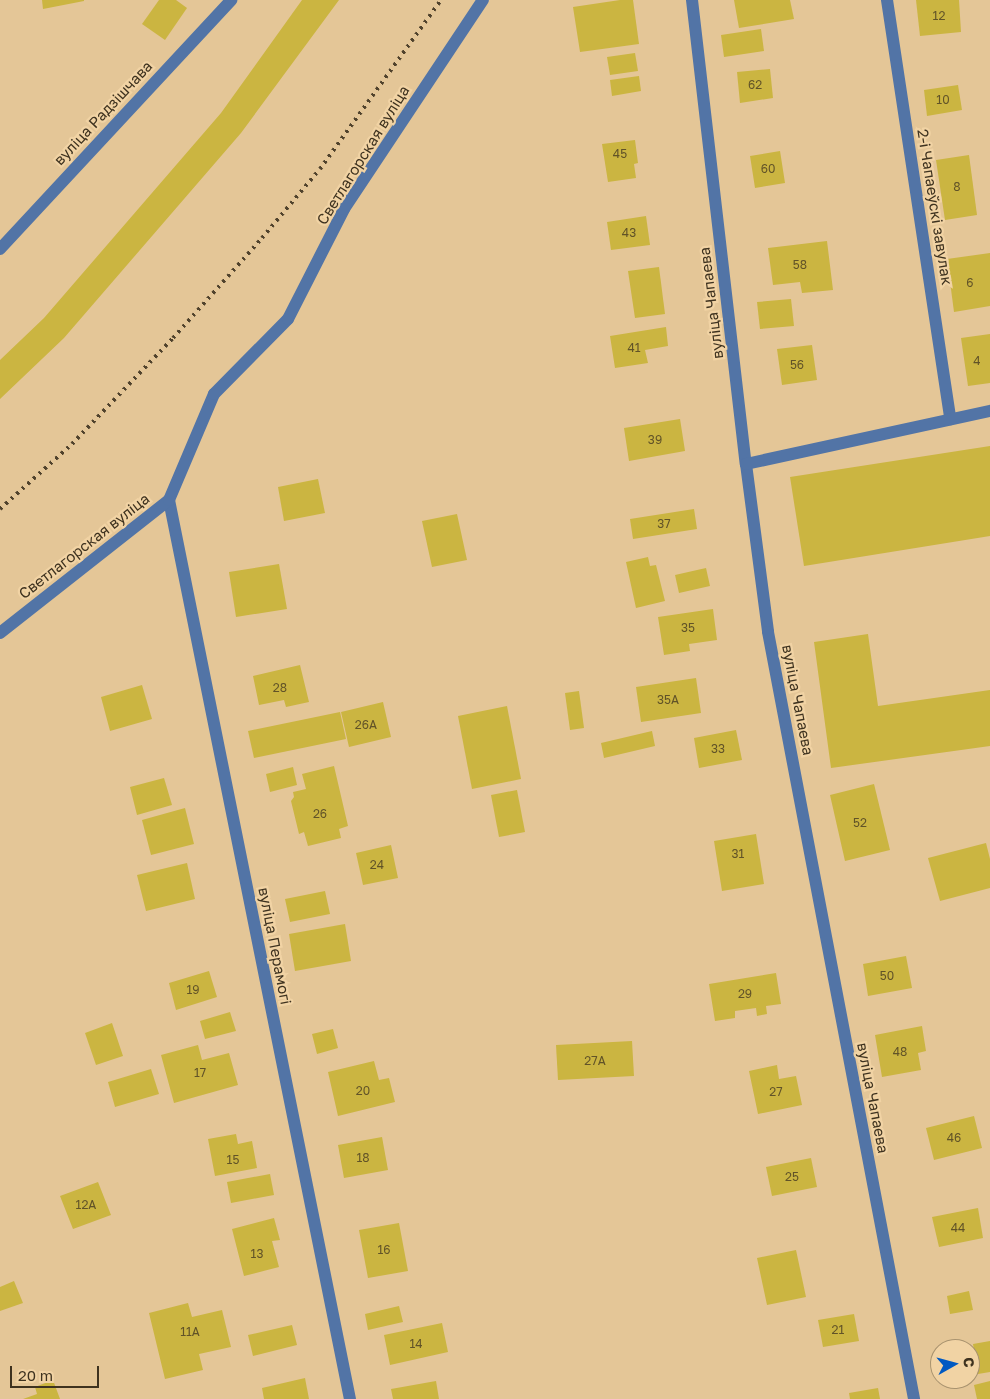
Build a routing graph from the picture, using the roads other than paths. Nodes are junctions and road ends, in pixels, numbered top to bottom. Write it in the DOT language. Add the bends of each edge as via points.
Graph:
graph roads {
  1 [pos="230,0"];
  2 [pos="484,0"];
  3 [pos="692,0"];
  4 [pos="887,0"];
  5 [pos="0,249"];
  6 [pos="990,411"];
  7 [pos="950,419"];
  8 [pos="746,464"];
  9 [pos="169,500"];
  10 [pos="0,633"];
  11 [pos="350,1399"];
  12 [pos="914,1399"];
  1 -- 5 [label="street, вуліца Радзішчава"];
  2 -- 9 [label="street, Светлагорская вуліца" via="344,209 288,319 214,394"];
  3 -- 8 [label="street, вуліца Чапаева"];
  4 -- 7 [label="street, 2-і Чапаеўскі завулак"];
  6 -- 7 [label="street"];
  7 -- 8 [label="street"];
  8 -- 12 [label="street, вуліца Чапаева" via="768,632"];
  9 -- 10 [label="street, Светлагорская вуліца"];
  9 -- 11 [label="street, вуліца Перамогі"];
}
